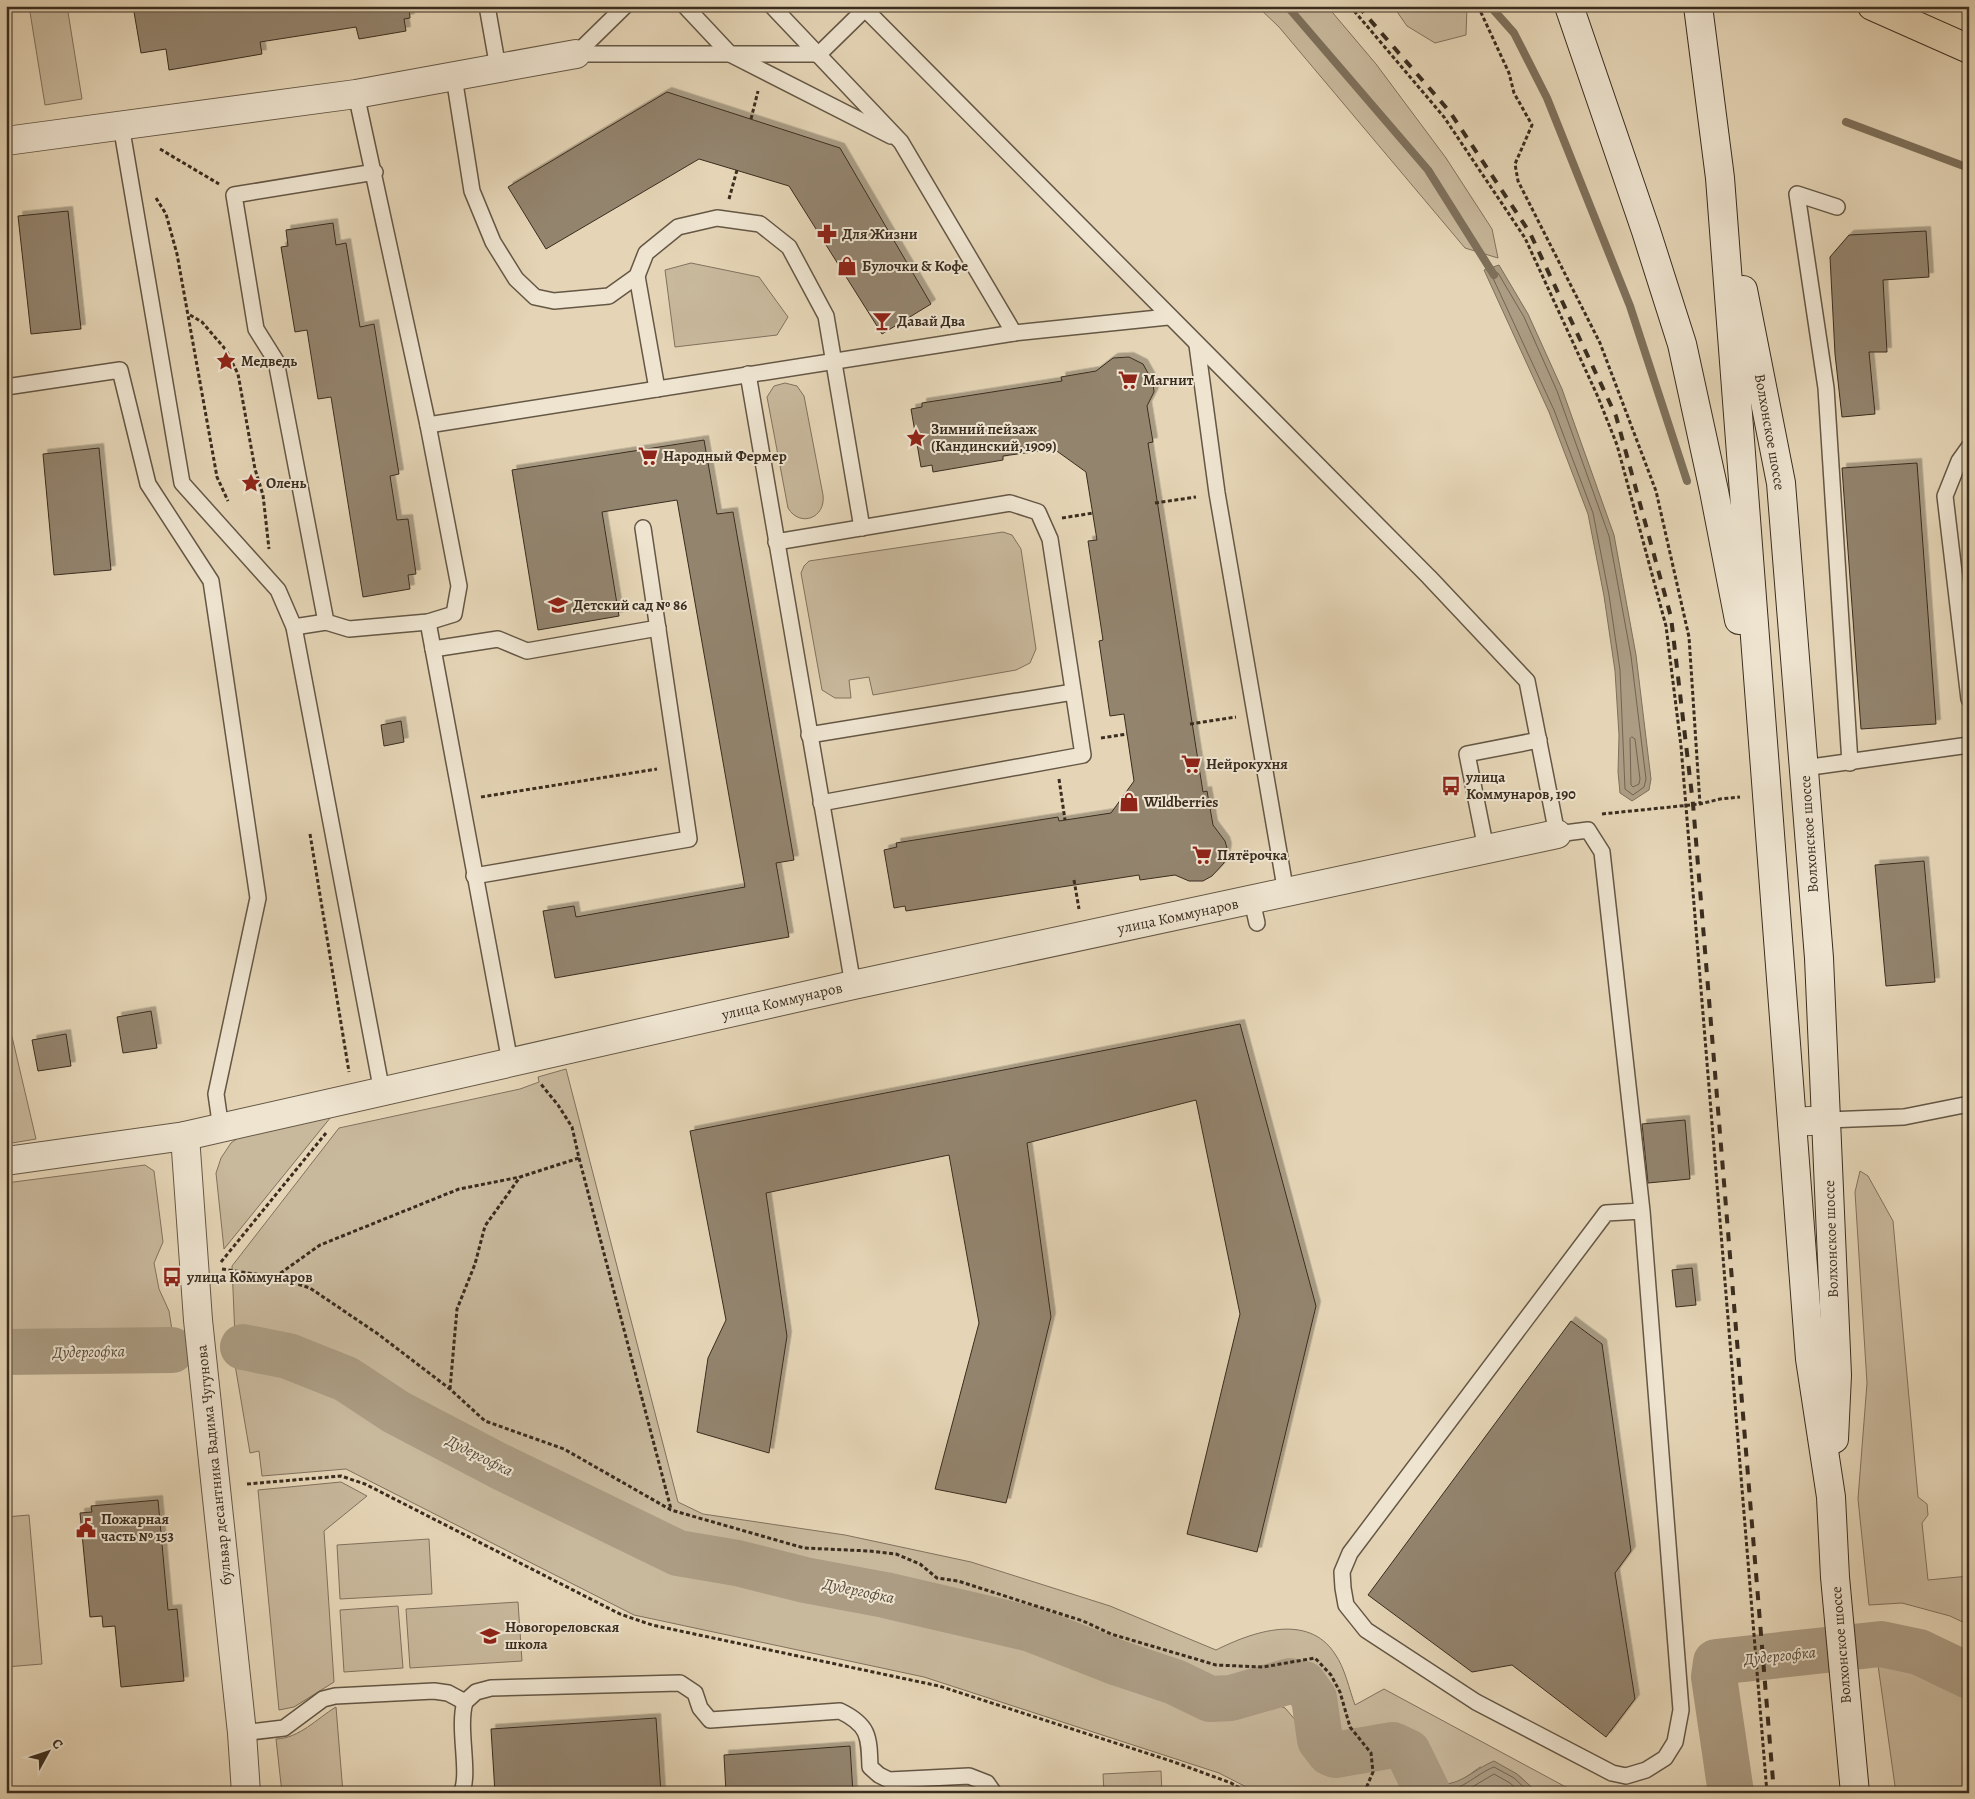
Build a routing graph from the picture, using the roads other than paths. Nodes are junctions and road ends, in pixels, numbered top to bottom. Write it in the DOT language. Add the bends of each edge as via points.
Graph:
graph roads {
  1 [pos="487,6"];
  2 [pos="625,6"];
  3 [pos="685,6"];
  4 [pos="772,6"];
  5 [pos="1569,6"];
  6 [pos="1698,6"];
  7 [pos="1705,6"];
  8 [pos="1872,6"];
  9 [pos="864,8"];
  10 [pos="1968,49"];
  11 [pos="576,54"];
  12 [pos="730,54"];
  13 [pos="819,54"];
  14 [pos="498,68"];
  15 [pos="454,77"];
  16 [pos="356,94"];
  17 [pos="1713,121"];
  18 [pos="121,125"];
  19 [pos="6,141"];
  20 [pos="902,142"];
  21 [pos="375,172"];
  22 [pos="1720,178"];
  23 [pos="1837,207"];
  24 [pos="637,276"];
  25 [pos="1168,317"];
  26 [pos="1014,333"];
  27 [pos="1198,346"];
  28 [pos="834,361"];
  29 [pos="748,374"];
  30 [pos="6,387"];
  31 [pos="658,389"];
  32 [pos="428,425"];
  33 [pos="1969,447"];
  34 [pos="643,528"];
  35 [pos="862,528"];
  36 [pos="776,542"];
  37 [pos="326,622"];
  38 [pos="428,622"];
  39 [pos="294,627"];
  40 [pos="658,628"];
  41 [pos="433,649"];
  42 [pos="1073,692"];
  43 [pos="1969,699"];
  44 [pos="809,735"];
  45 [pos="1539,740"];
  46 [pos="1969,745"];
  47 [pos="1850,763"];
  48 [pos="1766,768"];
  49 [pos="1804,768"];
  50 [pos="821,803"];
  51 [pos="1558,834"];
  52 [pos="1486,850"];
  53 [pos="474,876"];
  54 [pos="1286,893"];
  55 [pos="853,985"];
  56 [pos="510,1062"];
  57 [pos="382,1092"];
  58 [pos="1969,1104"];
  59 [pos="1826,1120"];
  60 [pos="1792,1122"];
  61 [pos="221,1129"];
  62 [pos="185,1136"];
  63 [pos="6,1161"];
  64 [pos="1642,1211"];
  65 [pos="1830,1497"];
  66 [pos="465,1702"];
  67 [pos="242,1733"];
  68 [pos="246,1793"];
  69 [pos="461,1793"];
  70 [pos="994,1793"];
  71 [pos="1855,1793"];
  1 -- 14 [label="lane"];
  2 -- 11 [label="lane"];
  3 -- 12 [label="lane"];
  4 -- 13 [label="lane"];
  5 -- 48 [label="main road" via="1682,344 1714,491"];
  6 -- 17 [label="main road, Волхонское шоссе"];
  7 -- 17 [label="main road, Волхонское шоссе"];
  8 -- 10 [label="highway"];
  9 -- 13 [label="lane"];
  9 -- 25 [label="lane"];
  11 -- 12 [label="lane"];
  11 -- 14 [label="main road"];
  12 -- 13 [label="lane"];
  12 -- 20 [label="lane"];
  13 -- 20 [label="lane"];
  14 -- 15 [label="main road"];
  15 -- 16 [label="main road"];
  15 -- 24 [label="lane" via="472,191 493,242 516,279 535,297 554,301 609,296"];
  16 -- 18 [label="main road"];
  16 -- 21 [label="lane"];
  17 -- 22 [label="main road, Волхонское шоссе"];
  18 -- 19 [label="main road"];
  18 -- 39 [label="lane" via="182,483 278,590"];
  20 -- 26 [label="lane"];
  21 -- 32 [label="lane"];
  21 -- 37 [label="lane" via="234,195 256,328 276,361"];
  22 -- 48 [label="main road, Волхонское шоссе"];
  22 -- 49 [label="main road, Волхонское шоссе" via="1781,483"];
  23 -- 47 [label="lane" via="1797,194 1826,388"];
  24 -- 28 [label="lane" via="646,253 678,227 717,218 760,224 789,246 826,316"];
  24 -- 31 [label="lane"];
  25 -- 26 [label="lane"];
  25 -- 27 [label="lane"];
  26 -- 28 [label="lane"];
  27 -- 45 [label="lane" via="1429,577 1527,681"];
  27 -- 54 [label="lane" via="1217,493"];
  28 -- 29 [label="lane"];
  28 -- 35 [label="lane"];
  29 -- 31 [label="lane"];
  29 -- 36 [label="lane"];
  30 -- 61 [label="lane" via="120,370 148,484 211,581 258,898 216,1094"];
  31 -- 32 [label="lane"];
  32 -- 38 [label="lane" via="459,586 454,614"];
  33 -- 43 [label="lane" via="1945,496"];
  34 -- 40 [label="lane"];
  35 -- 36 [label="lane"];
  35 -- 42 [label="lane" via="1010,503 1038,512 1050,539"];
  36 -- 44 [label="lane"];
  37 -- 38 [label="lane" via="349,629"];
  37 -- 39 [label="lane"];
  38 -- 41 [label="lane"];
  39 -- 57 [label="lane"];
  40 -- 41 [label="lane" via="527,651 498,639"];
  40 -- 53 [label="lane" via="689,839"];
  41 -- 53 [label="lane"];
  42 -- 44 [label="lane"];
  42 -- 50 [label="lane" via="1083,755"];
  44 -- 50 [label="lane"];
  45 -- 51 [label="lane"];
  45 -- 52 [label="lane" via="1467,754"];
  46 -- 47 [label="lane"];
  47 -- 49 [label="lane"];
  48 -- 49 [label="main road" via="1785,764"];
  48 -- 60 [label="main road, Волхонское шоссе"];
  49 -- 59 [label="main road, Волхонское шоссе" via="1819,958"];
  50 -- 55 [label="lane"];
  51 -- 52 [label="main road, улица Коммунаров"];
  51 -- 64 [label="lane" via="1588,830 1602,852"];
  52 -- 54 [label="main road, улица Коммунаров"];
  53 -- 56 [label="lane"];
  54 -- 55 [label="main road, улица Коммунаров" via="1255,912"];
  55 -- 56 [label="main road, улица Коммунаров"];
  56 -- 57 [label="main road, улица Коммунаров"];
  57 -- 61 [label="main road, улица Коммунаров"];
  58 -- 59 [label="lane" via="1904,1117"];
  59 -- 60 [label="main road"];
  59 -- 65 [label="main road, Волхонское шоссе" via="1837,1375"];
  60 -- 65 [label="main road, Волхонское шоссе" via="1810,1359"];
  61 -- 62 [label="main road, улица Коммунаров"];
  62 -- 63 [label="main road, улица Коммунаров"];
  62 -- 67 [label="main road, бульвар десантника Вадима Чугунова" via="198,1320"];
  64 -- 64 [label="lane" via="1681,1710 1675,1742 1665,1758 1646,1770 1626,1776 1612,1773 1476,1702 1366,1630 1346,1605 1342,1572 1350,1553 1606,1213"];
  65 -- 71 [label="main road, Волхонское шоссе"];
  66 -- 67 [label="lane" via="448,1693 434,1691 335,1696 323,1699 284,1728"];
  66 -- 69 [label="lane" via="461,1715 465,1779"];
  66 -- 70 [label="lane" via="476,1692 491,1688 680,1683 695,1693 700,1708 710,1720 840,1711 857,1719 865,1729 870,1767 879,1775 889,1780 969,1776 987,1783"];
  67 -- 68 [label="main road, бульвар десантника Вадима Чугунова"];
}
